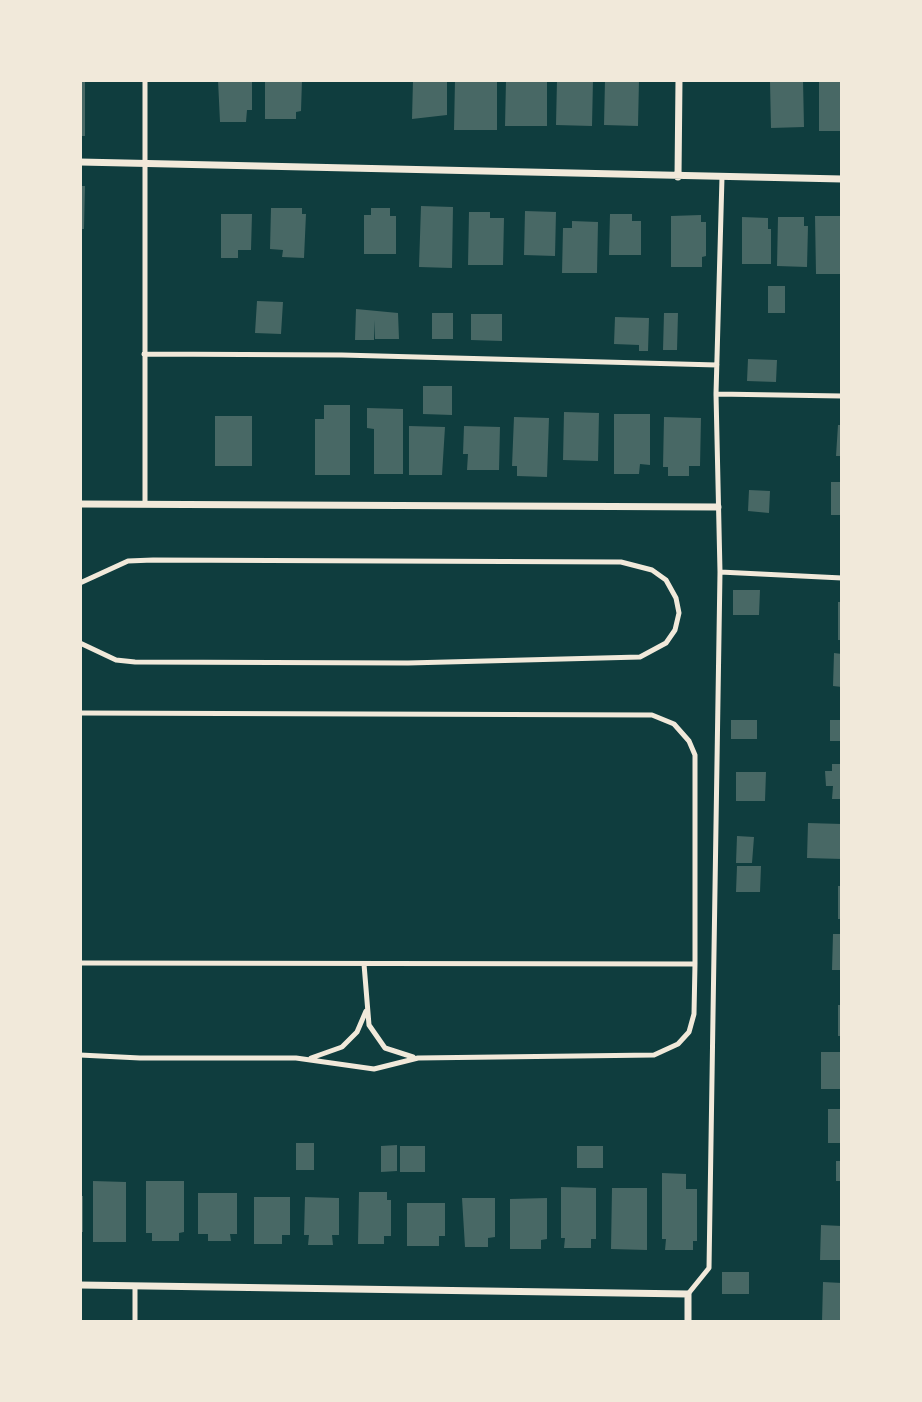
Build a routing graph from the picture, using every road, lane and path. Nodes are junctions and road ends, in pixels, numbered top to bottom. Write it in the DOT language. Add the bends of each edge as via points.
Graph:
graph roads {
  1 [pos="145,80"];
  2 [pos="679,80"];
  3 [pos="80,162"];
  4 [pos="146,162"];
  5 [pos="678,177"];
  6 [pos="722,177"];
  7 [pos="842,179"];
  8 [pos="144,354"];
  9 [pos="717,365"];
  10 [pos="716,394"];
  11 [pos="842,396"];
  12 [pos="80,504"];
  13 [pos="145,504"];
  14 [pos="718,507"];
  15 [pos="720,572"];
  16 [pos="842,578"];
  17 [pos="80,583"];
  18 [pos="80,643"];
  19 [pos="80,713"];
  20 [pos="80,963"];
  21 [pos="364,964"];
  22 [pos="695,964"];
  23 [pos="367,1009"];
  24 [pos="80,1055"];
  25 [pos="418,1058"];
  26 [pos="308,1059"];
  27 [pos="80,1285"];
  28 [pos="135,1286"];
  29 [pos="688,1294"];
  30 [pos="135,1321"];
  31 [pos="688,1321"];
  1 -- 4 [label="lane"];
  2 -- 5 [label="street"];
  3 -- 4 [label="street"];
  4 -- 5 [label="street"];
  4 -- 8 [label="lane"];
  5 -- 6 [label="street"];
  6 -- 7 [label="street"];
  6 -- 9 [label="lane"];
  8 -- 9 [label="lane"];
  8 -- 13 [label="lane"];
  9 -- 10 [label="lane"];
  10 -- 11 [label="lane"];
  10 -- 14 [label="lane"];
  12 -- 13 [label="street"];
  13 -- 14 [label="street"];
  14 -- 15 [label="lane"];
  15 -- 16 [label="lane"];
  15 -- 29 [label="lane" via="709,1268"];
  17 -- 18 [label="lane" via="128,561 153,560 621,562 652,570 666,580 679,613 666,643 640,657 408,663 159,662 116,660"];
  19 -- 22 [label="lane" via="652,715 674,724 695,755"];
  20 -- 21 [label="lane"];
  21 -- 22 [label="lane"];
  21 -- 23 [label="lane"];
  22 -- 25 [label="lane" via="689,1032 663,1053 603,1058"];
  23 -- 25 [label="lane" via="378,1042 395,1053"];
  23 -- 26 [label="lane" via="357,1032 342,1048"];
  24 -- 26 [label="lane"];
  25 -- 26 [label="lane" via="374,1069"];
  27 -- 28 [label="street"];
  28 -- 29 [label="street"];
  28 -- 30 [label="lane"];
  29 -- 31 [label="street"];
}
